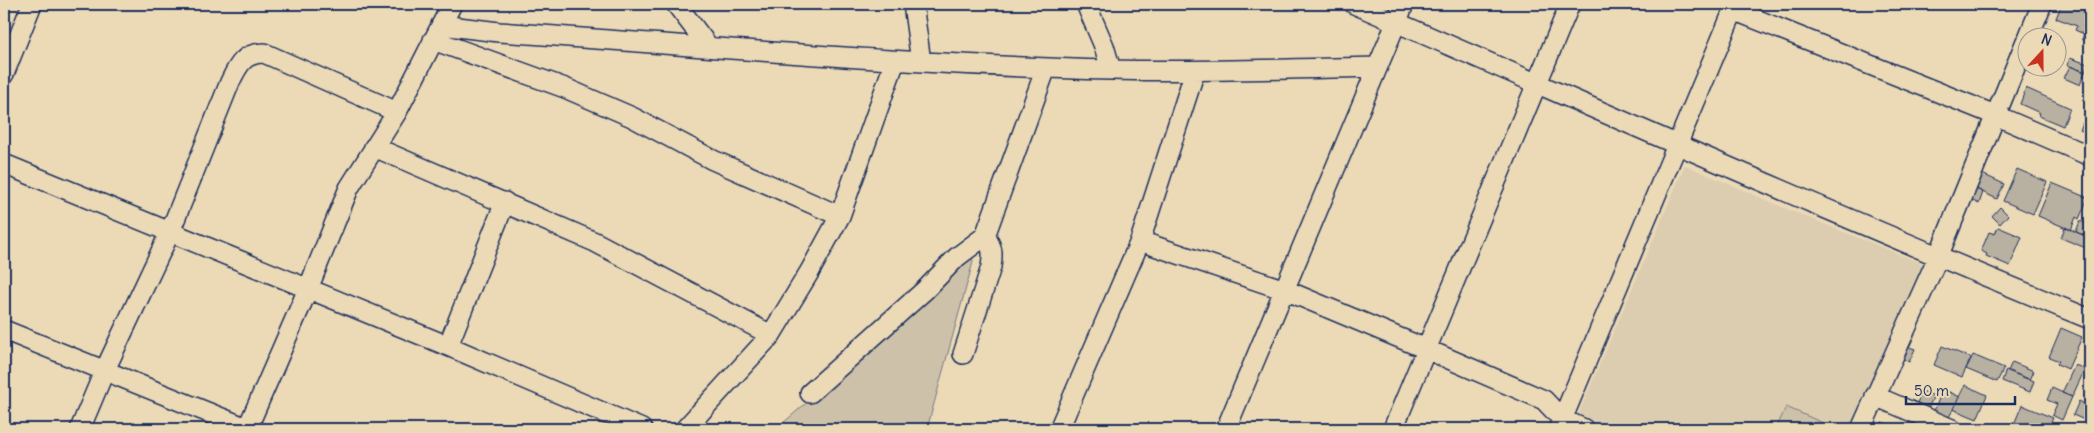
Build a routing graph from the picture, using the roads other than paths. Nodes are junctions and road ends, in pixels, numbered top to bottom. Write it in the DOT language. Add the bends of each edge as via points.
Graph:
graph roads {
  1 [pos="32,4"];
  2 [pos="452,4"];
  3 [pos="676,4"];
  4 [pos="912,4"];
  5 [pos="1086,4"];
  6 [pos="1354,4"];
  7 [pos="1404,4"];
  8 [pos="1570,4"];
  9 [pos="2042,4"];
  10 [pos="1734,7"];
  11 [pos="1396,22"];
  12 [pos="2032,28"];
  13 [pos="437,33"];
  14 [pos="708,46"];
  15 [pos="895,61"];
  16 [pos="921,62"];
  17 [pos="2016,65"];
  18 [pos="1376,67"];
  19 [pos="1046,68"];
  20 [pos="1111,70"];
  21 [pos="1195,71"];
  22 [pos="4,74"];
  23 [pos="1538,83"];
  24 [pos="396,112"];
  25 [pos="1995,116"];
  26 [pos="374,146"];
  27 [pos="1677,146"];
  28 [pos="2090,156"];
  29 [pos="4,164"];
  30 [pos="505,202"];
  31 [pos="840,216"];
  32 [pos="170,232"];
  33 [pos="985,236"];
  34 [pos="1140,241"];
  35 [pos="1938,257"];
  36 [pos="308,289"];
  37 [pos="1285,290"];
  38 [pos="2090,319"];
  39 [pos="4,330"];
  40 [pos="772,335"];
  41 [pos="448,346"];
  42 [pos="1426,349"];
  43 [pos="963,354"];
  44 [pos="104,372"];
  45 [pos="810,393"];
  46 [pos="1875,396"];
  47 [pos="1560,424"];
  48 [pos="80,429"];
  49 [pos="248,429"];
  50 [pos="642,429"];
  51 [pos="686,429"];
  52 [pos="1059,429"];
  53 [pos="1226,429"];
  54 [pos="1392,429"];
  55 [pos="1584,429"];
  56 [pos="1861,429"];
  57 [pos="1952,429"];
  1 -- 22 [label="street"];
  2 -- 13 [label="street"];
  3 -- 14 [label="street"];
  4 -- 16 [label="street"];
  5 -- 20 [label="street" via="1101,36"];
  6 -- 11 [label="street"];
  7 -- 11 [label="street"];
  8 -- 23 [label="street"];
  9 -- 12 [label="street"];
  10 -- 25 [label="street"];
  10 -- 27 [label="street"];
  11 -- 18 [label="street"];
  11 -- 23 [label="street"];
  13 -- 14 [label="street" via="499,32"];
  13 -- 24 [label="street"];
  13 -- 31 [label="street" via="632,117 713,160"];
  14 -- 15 [label="street"];
  15 -- 16 [label="street"];
  15 -- 31 [label="street"];
  16 -- 19 [label="street"];
  17 -- 25 [label="street"];
  18 -- 21 [label="street"];
  18 -- 37 [label="street"];
  19 -- 20 [label="street"];
  19 -- 33 [label="street"];
  20 -- 21 [label="street"];
  21 -- 34 [label="street"];
  23 -- 27 [label="street"];
  23 -- 42 [label="street"];
  24 -- 26 [label="street"];
  24 -- 32 [label="street" via="264,54 248,56 239,63 230,82"];
  25 -- 28 [label="street"];
  25 -- 35 [label="street"];
  26 -- 30 [label="street"];
  26 -- 36 [label="street" via="349,188"];
  27 -- 35 [label="street"];
  27 -- 47 [label="street"];
  29 -- 32 [label="street"];
  30 -- 40 [label="street" via="595,242"];
  30 -- 41 [label="street"];
  31 -- 40 [label="street"];
  32 -- 36 [label="street"];
  32 -- 44 [label="street"];
  33 -- 43 [label="street" via="993,255 991,267"];
  33 -- 45 [label="street" via="957,256 925,290"];
  34 -- 37 [label="street"];
  34 -- 52 [label="street"];
  35 -- 38 [label="street"];
  35 -- 46 [label="street"];
  36 -- 41 [label="street"];
  36 -- 49 [label="street"];
  37 -- 42 [label="street"];
  37 -- 53 [label="street"];
  39 -- 44 [label="street"];
  40 -- 51 [label="street"];
  41 -- 50 [label="street"];
  42 -- 47 [label="street" via="1544,400 1555,409"];
  42 -- 54 [label="street"];
  44 -- 48 [label="street"];
  44 -- 49 [label="street"];
  46 -- 56 [label="street"];
  46 -- 57 [label="street"];
  47 -- 55 [label="street"];
}
